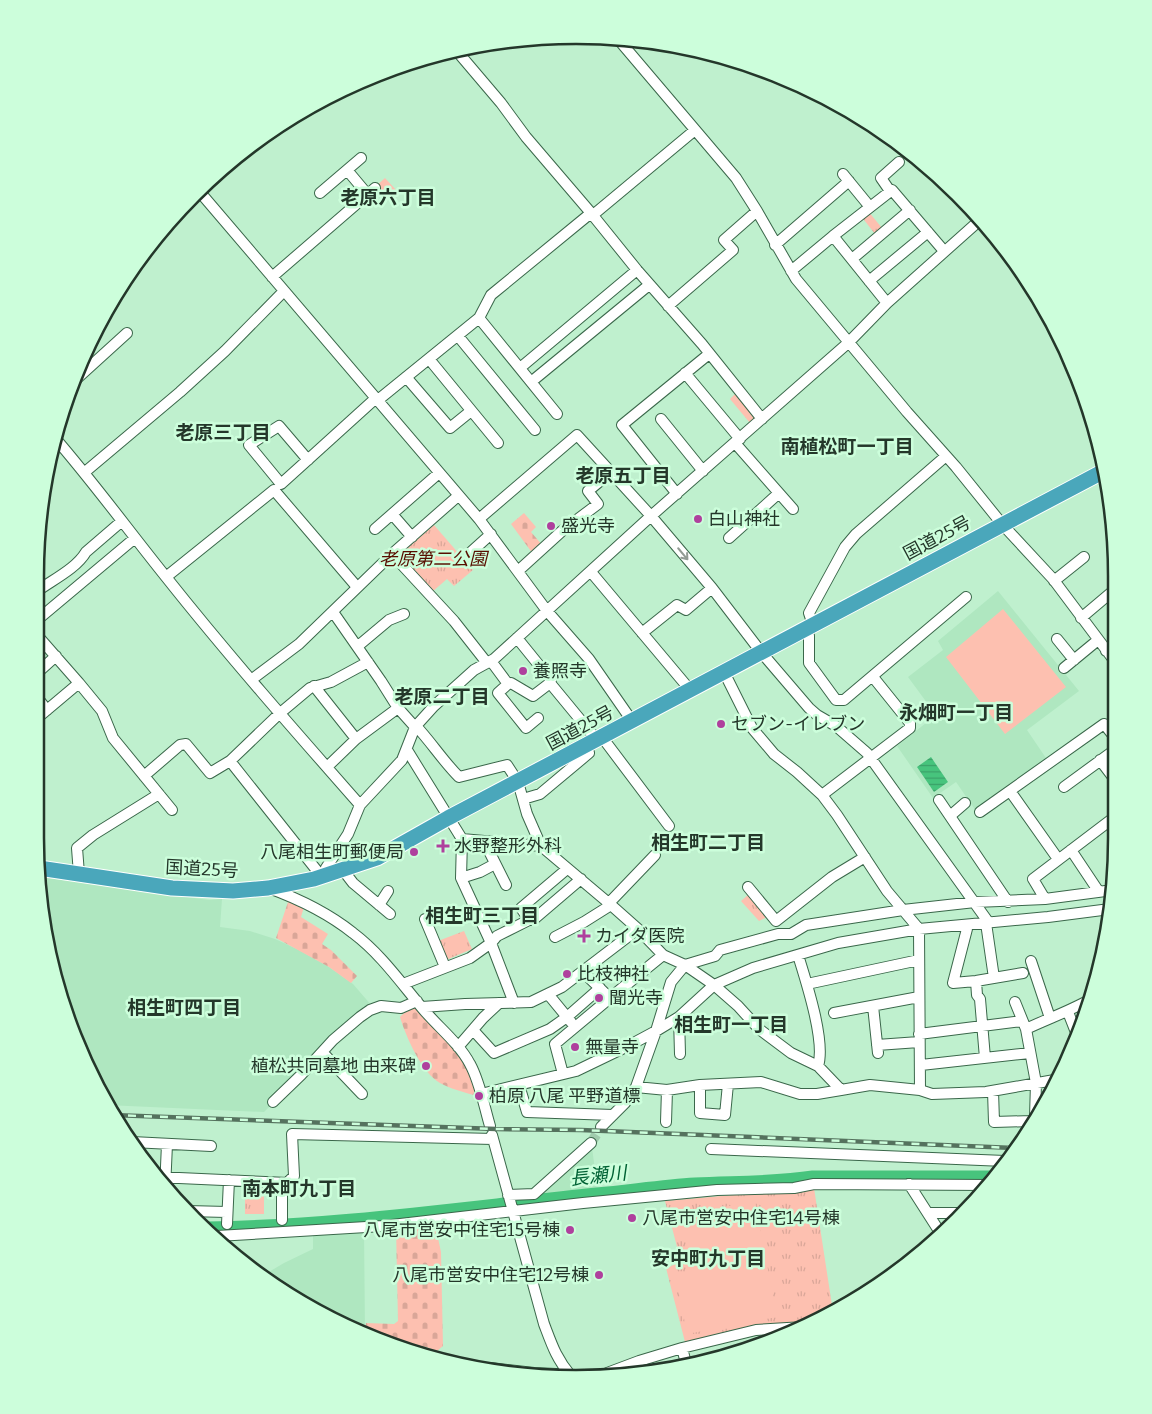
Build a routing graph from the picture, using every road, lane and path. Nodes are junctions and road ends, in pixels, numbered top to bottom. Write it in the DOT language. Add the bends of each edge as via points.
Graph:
graph roads {
  1 [pos="624,46"];
  2 [pos="462,56"];
  3 [pos="695,130"];
  4 [pos="361,158"];
  5 [pos="899,162"];
  6 [pos="347,170"];
  7 [pos="890,191"];
  8 [pos="320,192"];
  9 [pos="204,196"];
  10 [pos="870,207"];
  11 [pos="910,210"];
  12 [pos="757,211"];
  13 [pos="592,214"];
  14 [pos="975,224"];
  15 [pos="928,232"];
  16 [pos="832,236"];
  17 [pos="775,244"];
  18 [pos="944,251"];
  19 [pos="852,259"];
  20 [pos="636,270"];
  21 [pos="791,271"];
  22 [pos="272,277"];
  23 [pos="869,281"];
  24 [pos="649,285"];
  25 [pos="284,291"];
  26 [pos="887,303"];
  27 [pos="668,306"];
  28 [pos="479,318"];
  29 [pos="127,333"];
  30 [pos="458,336"];
  31 [pos="848,343"];
  32 [pos="709,354"];
  33 [pos="429,359"];
  34 [pos="520,368"];
  35 [pos="85,371"];
  36 [pos="686,373"];
  37 [pos="406,378"];
  38 [pos="532,382"];
  39 [pos="377,399"];
  40 [pos="471,411"];
  41 [pos="557,414"];
  42 [pos="661,419"];
  43 [pos="762,419"];
  44 [pos="536,430"];
  45 [pos="738,441"];
  46 [pos="498,443"];
  47 [pos="61,444"];
  48 [pos="946,456"];
  49 [pos="308,460"];
  50 [pos="85,472"];
  51 [pos="610,472"];
  52 [pos="703,472"];
  53 [pos="439,473"];
  54 [pos="1098,474"];
  55 [pos="779,493"];
  56 [pos="677,494"];
  57 [pos="458,496"];
  58 [pos="793,509"];
  59 [pos="392,514"];
  60 [pos="651,516"];
  61 [pos="479,519"];
  62 [pos="122,521"];
  63 [pos="1002,524"];
  64 [pos="376,528"];
  65 [pos="491,534"];
  66 [pos="412,537"];
  67 [pos="135,538"];
  68 [pos="729,538"];
  69 [pos="471,552"];
  70 [pos="392,554"];
  71 [pos="1084,557"];
  72 [pos="518,570"];
  73 [pos="591,572"];
  74 [pos="166,578"];
  75 [pos="1054,581"];
  76 [pos="44,586"];
  77 [pos="357,587"];
  78 [pos="712,588"];
  79 [pos="1108,595"];
  80 [pos="966,597"];
  81 [pos="547,611"];
  82 [pos="334,612"];
  83 [pos="44,614"];
  84 [pos="404,614"];
  85 [pos="1081,618"];
  86 [pos="810,627"];
  87 [pos="642,633"];
  88 [pos="517,638"];
  89 [pos="1057,638"];
  90 [pos="1098,640"];
  91 [pos="44,643"];
  92 [pos="358,646"];
  93 [pos="1106,651"];
  94 [pos="761,652"];
  95 [pos="1108,653"];
  96 [pos="56,656"];
  97 [pos="1074,660"];
  98 [pos="368,662"];
  99 [pos="489,662"];
  100 [pos="44,667"];
  101 [pos="1064,668"];
  102 [pos="724,672"];
  103 [pos="873,677"];
  104 [pos="251,680"];
  105 [pos="79,683"];
  106 [pos="550,683"];
  107 [pos="508,684"];
  108 [pos="314,686"];
  109 [pos="691,690"];
  110 [pos="44,706"];
  111 [pos="398,708"];
  112 [pos="47,710"];
  113 [pos="44,713"];
  114 [pos="279,714"];
  115 [pos="538,718"];
  116 [pos="632,722"];
  117 [pos="415,726"];
  118 [pos="1108,729"];
  119 [pos="356,738"];
  120 [pos="595,741"];
  121 [pos="407,750"];
  122 [pos="1108,754"];
  123 [pos="871,759"];
  124 [pos="1100,760"];
  125 [pos="230,761"];
  126 [pos="327,767"];
  127 [pos="1108,770"];
  128 [pos="144,776"];
  129 [pos="518,782"];
  130 [pos="1064,787"];
  131 [pos="1010,791"];
  132 [pos="159,794"];
  133 [pos="822,795"];
  134 [pos="523,799"];
  135 [pos="938,800"];
  136 [pos="965,803"];
  137 [pos="360,804"];
  138 [pos="172,810"];
  139 [pos="980,812"];
  140 [pos="950,816"];
  141 [pos="448,818"];
  142 [pos="1108,822"];
  143 [pos="669,826"];
  144 [pos="462,838"];
  145 [pos="484,841"];
  146 [pos="541,846"];
  147 [pos="1071,850"];
  148 [pos="655,855"];
  149 [pos="865,857"];
  150 [pos="1058,859"];
  151 [pos="495,864"];
  152 [pos="45,869"];
  153 [pos="567,869"];
  154 [pos="344,870"];
  155 [pos="79,874"];
  156 [pos="322,877"];
  157 [pos="461,878"];
  158 [pos="581,879"];
  159 [pos="506,885"];
  160 [pos="748,887"];
  161 [pos="268,888"];
  162 [pos="388,891"];
  163 [pos="1105,891"];
  164 [pos="1099,892"];
  165 [pos="1045,900"];
  166 [pos="975,902"];
  167 [pos="1008,902"];
  168 [pos="610,904"];
  169 [pos="379,905"];
  170 [pos="903,910"];
  171 [pos="1104,910"];
  172 [pos="390,914"];
  173 [pos="425,918"];
  174 [pos="529,920"];
  175 [pos="776,921"];
  176 [pos="987,923"];
  177 [pos="968,925"];
  178 [pos="638,929"];
  179 [pos="918,930"];
  180 [pos="783,934"];
  181 [pos="555,936"];
  182 [pos="491,943"];
  183 [pos="663,955"];
  184 [pos="798,955"];
  185 [pos="919,960"];
  186 [pos="1031,961"];
  187 [pos="685,965"];
  188 [pos="446,968"];
  189 [pos="583,972"];
  190 [pos="1023,973"];
  191 [pos="994,978"];
  192 [pos="976,981"];
  193 [pos="403,984"];
  194 [pos="806,984"];
  195 [pos="714,985"];
  196 [pos="600,988"];
  197 [pos="548,994"];
  198 [pos="919,997"];
  199 [pos="610,998"];
  200 [pos="1015,1002"];
  201 [pos="499,1003"];
  202 [pos="514,1003"];
  203 [pos="419,1004"];
  204 [pos="1081,1004"];
  205 [pos="873,1006"];
  206 [pos="1068,1012"];
  207 [pos="834,1014"];
  208 [pos="567,1017"];
  209 [pos="679,1017"];
  210 [pos="1050,1018"];
  211 [pos="1024,1025"];
  212 [pos="982,1026"];
  213 [pos="1074,1026"];
  214 [pos="575,1027"];
  215 [pos="550,1029"];
  216 [pos="473,1030"];
  217 [pos="656,1031"];
  218 [pos="919,1038"];
  219 [pos="555,1044"];
  220 [pos="458,1048"];
  221 [pos="322,1052"];
  222 [pos="1030,1053"];
  223 [pos="680,1054"];
  224 [pos="985,1058"];
  225 [pos="921,1064"];
  226 [pos="818,1066"];
  227 [pos="564,1074"];
  228 [pos="1049,1081"];
  229 [pos="1036,1083"];
  230 [pos="728,1084"];
  231 [pos="519,1085"];
  232 [pos="700,1085"];
  233 [pos="636,1087"];
  234 [pos="667,1090"];
  235 [pos="841,1090"];
  236 [pos="920,1090"];
  237 [pos="994,1091"];
  238 [pos="362,1094"];
  239 [pos="481,1094"];
  240 [pos="273,1102"];
  241 [pos="1035,1108"];
  242 [pos="613,1115"];
  243 [pos="1027,1121"];
  244 [pos="666,1122"];
  245 [pos="601,1127"];
  246 [pos="492,1133"];
  247 [pos="139,1142"];
  248 [pos="167,1144"];
  249 [pos="591,1144"];
  250 [pos="211,1146"];
  251 [pos="711,1149"];
  252 [pos="999,1161"];
  253 [pos="162,1172"];
  254 [pos="166,1177"];
  255 [pos="229,1180"];
  256 [pos="288,1183"];
  257 [pos="909,1184"];
  258 [pos="979,1185"];
  259 [pos="510,1204"];
  260 [pos="197,1211"];
  261 [pos="227,1212"];
  262 [pos="928,1213"];
  263 [pos="953,1213"];
  264 [pos="282,1220"];
  265 [pos="227,1224"];
  266 [pos="937,1228"];
  267 [pos="223,1236"];
  268 [pos="784,1328"];
  269 [pos="682,1348"];
  270 [pos="685,1359"];
  271 [pos="626,1368"];
  272 [pos="567,1370"];
  1 -- 3 [label="street"];
  2 -- 13 [label="street"];
  3 -- 12 [label="street" via="736,178"];
  3 -- 13 [label="street"];
  4 -- 6 [label="street"];
  5 -- 7 [label="street" via="881,178"];
  6 -- 8 [label="street"];
  6 -- 22 [label="street" via="371,191"];
  7 -- 10 [label="street"];
  7 -- 11 [label="street"];
  9 -- 22 [label="street"];
  10 -- 16 [label="street"];
  10 -- 17 [label="street" via="846,178"];
  11 -- 15 [label="street"];
  11 -- 19 [label="street"];
  12 -- 17 [label="street"];
  12 -- 27 [label="street" via="724,240 733,250"];
  13 -- 20 [label="street"];
  13 -- 28 [label="street" via="491,296"];
  14 -- 18 [label="street"];
  15 -- 18 [label="street"];
  15 -- 23 [label="street"];
  16 -- 19 [label="street"];
  16 -- 21 [label="street"];
  17 -- 21 [label="street"];
  18 -- 26 [label="street"];
  19 -- 23 [label="street"];
  20 -- 24 [label="street"];
  20 -- 34 [label="street"];
  21 -- 31 [label="street"];
  22 -- 25 [label="street"];
  23 -- 26 [label="street"];
  24 -- 27 [label="street"];
  24 -- 38 [label="street"];
  25 -- 39 [label="street"];
  25 -- 50 [label="street" via="180,392"];
  26 -- 31 [label="street"];
  27 -- 32 [label="street"];
  28 -- 30 [label="street"];
  28 -- 34 [label="street"];
  29 -- 35 [label="street"];
  30 -- 33 [label="street"];
  30 -- 44 [label="street"];
  31 -- 43 [label="street"];
  31 -- 48 [label="street"];
  32 -- 36 [label="street"];
  32 -- 43 [label="street"];
  33 -- 37 [label="street"];
  33 -- 40 [label="street"];
  34 -- 38 [label="street"];
  36 -- 45 [label="street"];
  36 -- 56 [label="street" via="622,425"];
  37 -- 39 [label="street"];
  37 -- 40 [label="street" via="450,428"];
  38 -- 41 [label="street"];
  39 -- 49 [label="street"];
  39 -- 53 [label="street"];
  40 -- 46 [label="street"];
  42 -- 52 [label="street"];
  43 -- 45 [label="street"];
  45 -- 52 [label="street"];
  45 -- 55 [label="street"];
  47 -- 50 [label="street"];
  48 -- 63 [label="street"];
  48 -- 86 [label="street" via="845,547 809,613"];
  49 -- 49 [label="street" via="279,426 249,445 281,484"];
  50 -- 62 [label="street"];
  51 -- 60 [label="street"];
  51 -- 61 [label="street" via="577,435"];
  51 -- 72 [label="street" via="588,491 598,504"];
  52 -- 56 [label="street"];
  53 -- 57 [label="street"];
  53 -- 59 [label="street"];
  54 -- 63 [label="highway, 国道25号"];
  55 -- 58 [label="street"];
  55 -- 68 [label="street"];
  56 -- 60 [label="street"];
  57 -- 61 [label="street"];
  57 -- 66 [label="street"];
  59 -- 64 [label="street"];
  59 -- 66 [label="street"];
  60 -- 73 [label="street"];
  60 -- 78 [label="street, one-way"];
  61 -- 65 [label="street"];
  62 -- 67 [label="street"];
  62 -- 76 [label="street"];
  63 -- 75 [label="street"];
  63 -- 86 [label="highway, 国道25号"];
  65 -- 69 [label="street"];
  65 -- 72 [label="street"];
  66 -- 70 [label="street"];
  67 -- 74 [label="street"];
  67 -- 83 [label="street"];
  70 -- 77 [label="street"];
  70 -- 99 [label="street"];
  71 -- 75 [label="street"];
  72 -- 81 [label="street"];
  73 -- 81 [label="street"];
  73 -- 87 [label="street"];
  74 -- 77 [label="street" via="274,490"];
  74 -- 104 [label="street"];
  75 -- 85 [label="street"];
  77 -- 82 [label="street"];
  78 -- 87 [label="street" via="686,610 678,605"];
  78 -- 94 [label="street"];
  79 -- 85 [label="street"];
  80 -- 103 [label="street"];
  81 -- 88 [label="street"];
  81 -- 116 [label="street" via="589,659"];
  82 -- 92 [label="street"];
  82 -- 104 [label="street" via="300,644"];
  84 -- 92 [label="street" via="388,620"];
  85 -- 90 [label="street"];
  86 -- 94 [label="highway, 国道25号"];
  86 -- 103 [label="street" via="809,663 836,700 844,700"];
  87 -- 109 [label="street"];
  88 -- 99 [label="street"];
  88 -- 106 [label="street" via="551,680"];
  89 -- 97 [label="street"];
  90 -- 93 [label="street"];
  90 -- 97 [label="street"];
  91 -- 96 [label="street"];
  92 -- 98 [label="street"];
  93 -- 95 [label="street"];
  94 -- 102 [label="highway, 国道25号"];
  94 -- 123 [label="street" via="809,708 856,742"];
  96 -- 100 [label="street"];
  96 -- 105 [label="street"];
  97 -- 101 [label="street"];
  98 -- 108 [label="street" via="332,682"];
  98 -- 111 [label="street"];
  99 -- 107 [label="street"];
  99 -- 117 [label="street" via="474,670"];
  102 -- 109 [label="highway, 国道25号"];
  102 -- 133 [label="street" via="752,728 774,754"];
  103 -- 123 [label="street" via="910,723 910,728"];
  104 -- 114 [label="street"];
  105 -- 112 [label="street"];
  105 -- 128 [label="street" via="102,710 113,738"];
  106 -- 107 [label="street" via="532,696"];
  106 -- 120 [label="street"];
  107 -- 115 [label="street" via="498,693 526,728"];
  108 -- 114 [label="street"];
  108 -- 119 [label="street"];
  109 -- 116 [label="highway, 国道25号"];
  110 -- 112 [label="street"];
  111 -- 117 [label="street"];
  111 -- 119 [label="street"];
  112 -- 113 [label="street"];
  114 -- 125 [label="street"];
  114 -- 126 [label="street"];
  116 -- 120 [label="highway, 国道25号"];
  117 -- 121 [label="street"];
  117 -- 129 [label="street" via="459,777 507,765"];
  118 -- 131 [label="street" via="1104,724"];
  119 -- 126 [label="street"];
  120 -- 129 [label="highway, 国道25号"];
  120 -- 134 [label="street" via="589,753 540,794"];
  120 -- 143 [label="street"];
  121 -- 137 [label="street" via="402,760"];
  121 -- 141 [label="street"];
  122 -- 124 [label="street"];
  123 -- 133 [label="street"];
  123 -- 166 [label="street"];
  124 -- 127 [label="street"];
  124 -- 130 [label="street"];
  125 -- 128 [label="street" via="210,774 186,744 180,745"];
  125 -- 156 [label="street"];
  126 -- 137 [label="street"];
  128 -- 132 [label="street"];
  129 -- 134 [label="street"];
  129 -- 141 [label="highway, 国道25号"];
  131 -- 139 [label="street"];
  131 -- 150 [label="street"];
  132 -- 138 [label="street"];
  132 -- 155 [label="street" via="77,848"];
  133 -- 149 [label="street"];
  134 -- 146 [label="street"];
  135 -- 140 [label="street"];
  136 -- 140 [label="street"];
  137 -- 156 [label="street" via="348,834"];
  140 -- 167 [label="street"];
  141 -- 144 [label="street"];
  141 -- 154 [label="highway, 国道25号" via="376,858"];
  142 -- 147 [label="street"];
  144 -- 145 [label="street"];
  144 -- 157 [label="street"];
  145 -- 146 [label="street"];
  145 -- 151 [label="street"];
  146 -- 153 [label="street"];
  147 -- 150 [label="street"];
  147 -- 164 [label="street"];
  148 -- 168 [label="street"];
  149 -- 170 [label="street"];
  149 -- 175 [label="street"];
  150 -- 165 [label="street" via="1033,879"];
  151 -- 157 [label="street"];
  151 -- 159 [label="street"];
  152 -- 155 [label="highway, 国道25号"];
  153 -- 158 [label="street"];
  153 -- 174 [label="street" via="521,908"];
  154 -- 156 [label="highway, 国道25号"];
  154 -- 169 [label="street" via="353,883"];
  155 -- 161 [label="highway, 国道25号" via="172,888 233,891"];
  156 -- 161 [label="highway, 国道25号"];
  157 -- 182 [label="street"];
  158 -- 168 [label="street"];
  158 -- 174 [label="street"];
  160 -- 175 [label="street"];
  161 -- 193 [label="street" via="304,901 354,932"];
  162 -- 169 [label="street"];
  163 -- 164 [label="street"];
  164 -- 165 [label="street"];
  165 -- 167 [label="street"];
  166 -- 167 [label="street"];
  166 -- 170 [label="street"];
  166 -- 176 [label="street"];
  168 -- 178 [label="street"];
  168 -- 181 [label="street"];
  169 -- 172 [label="street"];
  170 -- 179 [label="street"];
  170 -- 180 [label="street" via="806,925 791,934"];
  171 -- 176 [label="street"];
  173 -- 188 [label="street"];
  174 -- 182 [label="street" via="497,936"];
  175 -- 180 [label="street"];
  176 -- 177 [label="street"];
  176 -- 191 [label="street"];
  177 -- 179 [label="street"];
  177 -- 192 [label="street" via="953,983"];
  178 -- 183 [label="street"];
  178 -- 189 [label="street"];
  179 -- 184 [label="street" via="838,943"];
  179 -- 185 [label="street"];
  180 -- 187 [label="street" via="720,950 715,956"];
  182 -- 188 [label="street" via="470,958"];
  182 -- 202 [label="street"];
  183 -- 187 [label="street"];
  183 -- 199 [label="street"];
  184 -- 194 [label="street"];
  184 -- 195 [label="street" via="753,968"];
  185 -- 194 [label="street"];
  185 -- 198 [label="street"];
  186 -- 210 [label="street"];
  187 -- 195 [label="street"];
  187 -- 217 [label="street" via="670,982"];
  188 -- 193 [label="street"];
  189 -- 196 [label="street"];
  189 -- 197 [label="street"];
  190 -- 191 [label="street"];
  191 -- 192 [label="street"];
  192 -- 212 [label="street"];
  193 -- 203 [label="street"];
  194 -- 226 [label="street" via="815,1019 820,1058"];
  195 -- 209 [label="street"];
  195 -- 226 [label="street" via="759,1029"];
  196 -- 199 [label="street"];
  196 -- 208 [label="street"];
  197 -- 202 [label="street" via="530,1002"];
  197 -- 208 [label="street"];
  198 -- 205 [label="street"];
  198 -- 218 [label="street"];
  199 -- 214 [label="street"];
  200 -- 211 [label="street"];
  201 -- 202 [label="street"];
  201 -- 203 [label="street"];
  201 -- 216 [label="street"];
  203 -- 220 [label="street"];
  203 -- 221 [label="street" via="401,1008 381,1006 370,1010"];
  204 -- 206 [label="street"];
  205 -- 207 [label="street"];
  205 -- 218 [label="street" via="878,1049"];
  206 -- 210 [label="street"];
  206 -- 213 [label="street"];
  208 -- 214 [label="street"];
  208 -- 215 [label="street"];
  209 -- 217 [label="street"];
  209 -- 223 [label="street"];
  210 -- 211 [label="street"];
  211 -- 212 [label="street"];
  211 -- 222 [label="street"];
  212 -- 218 [label="street"];
  212 -- 224 [label="street"];
  214 -- 219 [label="street"];
  215 -- 216 [label="street" via="494,1053"];
  215 -- 219 [label="street"];
  216 -- 220 [label="street"];
  217 -- 227 [label="street"];
  217 -- 233 [label="street"];
  218 -- 225 [label="street"];
  219 -- 227 [label="street"];
  220 -- 239 [label="street" via="472,1067"];
  221 -- 238 [label="street"];
  221 -- 240 [label="street"];
  222 -- 224 [label="street"];
  222 -- 229 [label="street"];
  224 -- 225 [label="street"];
  225 -- 236 [label="street"];
  226 -- 235 [label="street"];
  227 -- 231 [label="street"];
  228 -- 229 [label="street"];
  229 -- 237 [label="street"];
  229 -- 241 [label="street"];
  230 -- 232 [label="street"];
  230 -- 232 [label="street" via="725,1114 700,1113"];
  230 -- 235 [label="street" via="761,1082 800,1094"];
  231 -- 239 [label="street"];
  231 -- 242 [label="street" via="527,1112"];
  232 -- 234 [label="street"];
  233 -- 234 [label="street"];
  233 -- 242 [label="street"];
  234 -- 244 [label="street"];
  235 -- 236 [label="street" via="870,1085"];
  236 -- 237 [label="street" via="932,1094"];
  237 -- 243 [label="street" via="994,1122"];
  239 -- 246 [label="street"];
  242 -- 245 [label="street"];
  246 -- 256 [label="street" via="292,1134 294,1176"];
  246 -- 259 [label="street"];
  247 -- 248 [label="street"];
  248 -- 250 [label="street"];
  248 -- 253 [label="street"];
  249 -- 259 [label="street" via="534,1194"];
  251 -- 252 [label="street"];
  254 -- 255 [label="street"];
  255 -- 256 [label="street"];
  255 -- 261 [label="street"];
  256 -- 264 [label="street" via="282,1188"];
  257 -- 258 [label="street"];
  257 -- 259 [label="street" via="814,1184 584,1203"];
  257 -- 262 [label="street"];
  259 -- 267 [label="street" via="383,1226"];
  259 -- 272 [label="street" via="544,1324 554,1352"];
  260 -- 261 [label="street"];
  261 -- 265 [label="street"];
  262 -- 263 [label="street"];
  262 -- 266 [label="street"];
  268 -- 269 [label="street" via="756,1330"];
  269 -- 270 [label="street"];
  269 -- 271 [label="street"];
}
